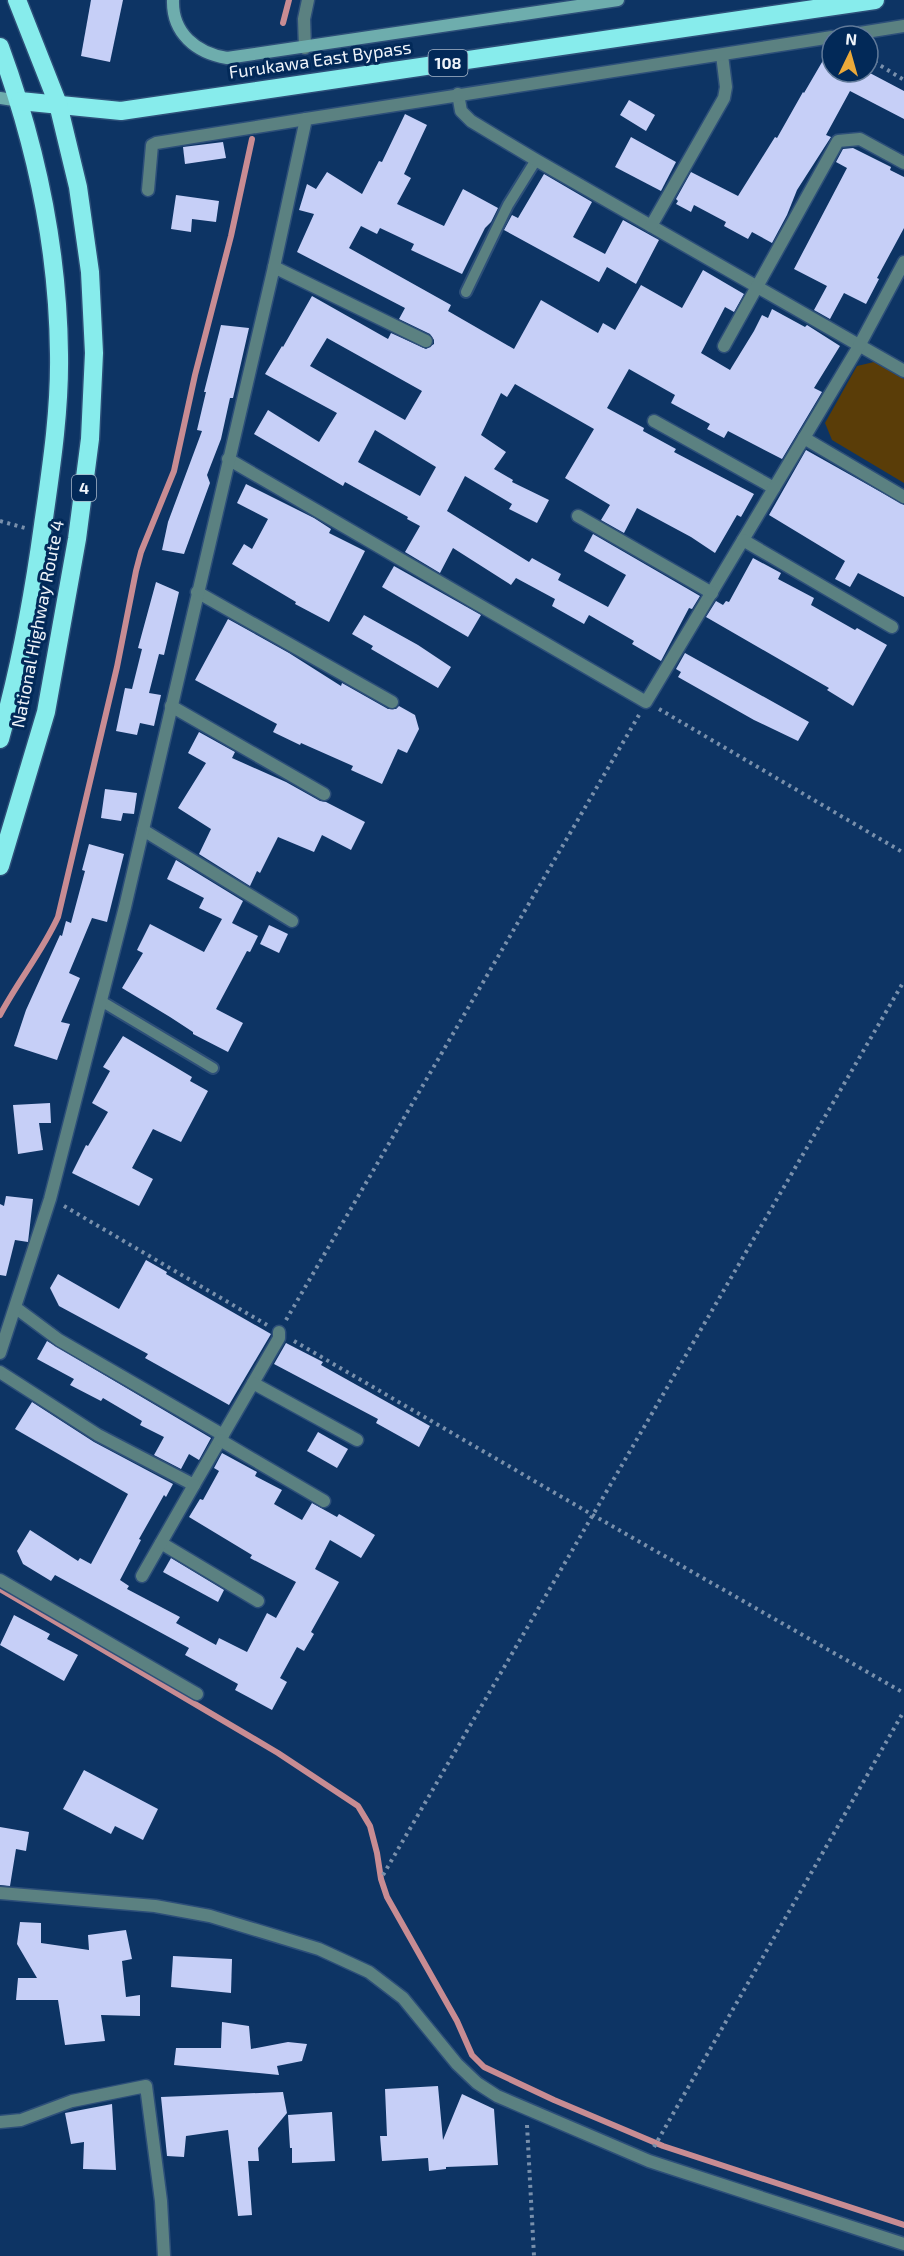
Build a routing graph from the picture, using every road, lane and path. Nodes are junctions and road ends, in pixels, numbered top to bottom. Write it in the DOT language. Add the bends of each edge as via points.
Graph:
graph roads {
  1 [pos="17,0"];
  2 [pos="172,0"];
  3 [pos="308,0"];
  4 [pos="618,0"];
  5 [pos="875,0"];
  6 [pos="543,6"];
  7 [pos="904,26"];
  8 [pos="880,30"];
  9 [pos="820,39"];
  10 [pos="0,47"];
  11 [pos="305,48"];
  12 [pos="722,55"];
  13 [pos="880,65"];
  14 [pos="904,80"];
  15 [pos="458,94"];
  16 [pos="0,98"];
  17 [pos="20,101"];
  18 [pos="58,104"];
  19 [pos="306,119"];
  20 [pos="536,160"];
  21 [pos="904,164"];
  22 [pos="148,190"];
  23 [pos="651,226"];
  24 [pos="904,262"];
  25 [pos="274,267"];
  26 [pos="758,287"];
  27 [pos="466,292"];
  28 [pos="426,341"];
  29 [pos="723,346"];
  30 [pos="859,346"];
  31 [pos="904,371"];
  32 [pos="654,422"];
  33 [pos="804,438"];
  34 [pos="228,459"];
  35 [pos="774,488"];
  36 [pos="904,497"];
  37 [pos="578,516"];
  38 [pos="743,540"];
  39 [pos="197,592"];
  40 [pos="712,593"];
  41 [pos="892,627"];
  42 [pos="392,702"];
  43 [pos="646,702"];
  44 [pos="171,706"];
  45 [pos="0,739"];
  46 [pos="324,794"];
  47 [pos="143,830"];
  48 [pos="904,853"];
  49 [pos="0,866"];
  50 [pos="292,921"];
  51 [pos="904,981"];
  52 [pos="101,1001"];
  53 [pos="213,1068"];
  54 [pos="50,1198"];
  55 [pos="16,1308"];
  56 [pos="279,1332"];
  57 [pos="0,1353"];
  58 [pos="0,1372"];
  59 [pos="253,1383"];
  60 [pos="221,1438"];
  61 [pos="357,1440"];
  62 [pos="194,1485"];
  63 [pos="324,1501"];
  64 [pos="591,1515"];
  65 [pos="161,1543"];
  66 [pos="142,1576"];
  67 [pos="0,1580"];
  68 [pos="258,1601"];
  69 [pos="196,1694"];
  70 [pos="904,1694"];
  71 [pos="904,1711"];
  72 [pos="383,1875"];
  73 [pos="0,1893"];
  74 [pos="526,2110"];
  75 [pos="0,2122"];
  76 [pos="658,2139"];
  77 [pos="904,2244"];
  78 [pos="164,2256"];
  79 [pos="534,2256"];
  1 -- 18 [label="highway, National Highway Route 4 / 4"];
  2 -- 11 [label="street" via="180,32 190,43 213,56 238,58"];
  3 -- 11 [label="street"];
  4 -- 6 [label="street"];
  5 -- 18 [label="highway, Furukawa East Bypass / 108" via="121,111"];
  6 -- 11 [label="street"];
  7 -- 8 [label="street"];
  9 -- 12 [label="street"];
  10 -- 17 [label="highway, National Highway Route 4 / 4"];
  12 -- 15 [label="street"];
  12 -- 23 [label="street" via="724,98"];
  13 -- 14 [label="path"];
  15 -- 19 [label="street"];
  15 -- 20 [label="street" via="461,111 471,121"];
  16 -- 17 [label="street"];
  17 -- 18 [label="highway, Furukawa East Bypass / 108"];
  17 -- 45 [label="highway, National Highway Route 4 / 4" via="46,217 59,355 56,434 32,606"];
  18 -- 49 [label="highway, National Highway Route 4 / 4" via="78,187 90,272 94,353 90,439 77,539 46,712"];
  19 -- 22 [label="street" via="156,143 152,146"];
  19 -- 25 [label="street"];
  20 -- 23 [label="street"];
  20 -- 27 [label="lane" via="508,205"];
  21 -- 26 [label="street" via="861,139 838,141"];
  23 -- 26 [label="street"];
  24 -- 30 [label="street"];
  25 -- 28 [label="street"];
  25 -- 34 [label="street"];
  26 -- 29 [label="street"];
  26 -- 30 [label="street"];
  30 -- 31 [label="street"];
  30 -- 33 [label="street"];
  32 -- 35 [label="street"];
  33 -- 35 [label="street"];
  33 -- 36 [label="street"];
  34 -- 39 [label="street"];
  34 -- 43 [label="street"];
  35 -- 38 [label="street"];
  37 -- 40 [label="street"];
  38 -- 40 [label="street"];
  38 -- 41 [label="street"];
  39 -- 42 [label="street"];
  39 -- 44 [label="street"];
  40 -- 43 [label="street"];
  43 -- 48 [label="path"];
  43 -- 56 [label="path"];
  44 -- 46 [label="street"];
  44 -- 47 [label="street"];
  47 -- 50 [label="street"];
  47 -- 52 [label="street"];
  51 -- 64 [label="path"];
  52 -- 53 [label="lane"];
  52 -- 54 [label="street"];
  54 -- 55 [label="street"];
  54 -- 56 [label="path"];
  55 -- 57 [label="street"];
  55 -- 60 [label="street" via="59,1340"];
  56 -- 59 [label="street"];
  56 -- 64 [label="path"];
  58 -- 62 [label="street" via="98,1435"];
  59 -- 60 [label="street"];
  59 -- 61 [label="street"];
  60 -- 62 [label="street"];
  60 -- 63 [label="street"];
  62 -- 65 [label="street"];
  64 -- 70 [label="path"];
  64 -- 72 [label="path"];
  65 -- 66 [label="street"];
  65 -- 68 [label="street"];
  67 -- 69 [label="street"];
  71 -- 76 [label="path"];
  73 -- 74 [label="street" via="155,1906 210,1916 319,1949 369,1972 403,1998 471,2077"];
  74 -- 77 [label="street" via="649,2161"];
  74 -- 79 [label="path"];
  75 -- 78 [label="street" via="21,2120 72,2101 146,2086"];
}
